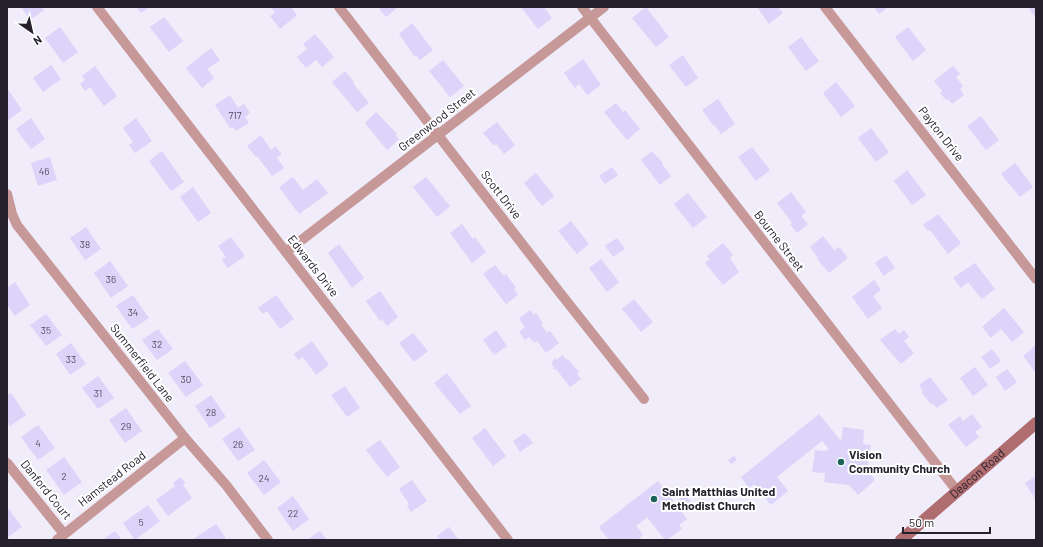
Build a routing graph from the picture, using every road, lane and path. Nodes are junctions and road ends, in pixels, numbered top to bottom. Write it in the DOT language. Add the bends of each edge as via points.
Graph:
graph roads {
  1 [pos="97,7"];
  2 [pos="339,7"];
  3 [pos="582,7"];
  4 [pos="604,7"];
  5 [pos="825,7"];
  6 [pos="590,18"];
  7 [pos="439,136"];
  8 [pos="7,194"];
  9 [pos="286,252"];
  10 [pos="1036,278"];
  11 [pos="644,399"];
  12 [pos="1036,423"];
  13 [pos="185,438"];
  14 [pos="7,463"];
  15 [pos="957,491"];
  16 [pos="60,537"];
  17 [pos="268,540"];
  18 [pos="508,540"];
  19 [pos="901,540"];
  1 -- 9 [label="street, Edwards Drive"];
  2 -- 7 [label="street, Scott Drive"];
  3 -- 6 [label="street, Bourne Street"];
  4 -- 6 [label="street, Greenwood Street"];
  5 -- 10 [label="street, Payton Drive"];
  6 -- 7 [label="street, Greenwood Street"];
  6 -- 15 [label="street, Bourne Street"];
  7 -- 9 [label="street, Greenwood Street"];
  7 -- 11 [label="street, Scott Drive"];
  8 -- 13 [label="street, Summerfield Lane" via="17,225"];
  9 -- 18 [label="street, Edwards Drive"];
  12 -- 15 [label="main road, Deacon Road"];
  13 -- 16 [label="street, Hamstead Road"];
  13 -- 17 [label="street, Summerfield Lane"];
  14 -- 16 [label="street, Danford Court"];
  15 -- 19 [label="main road, Deacon Road"];
}
